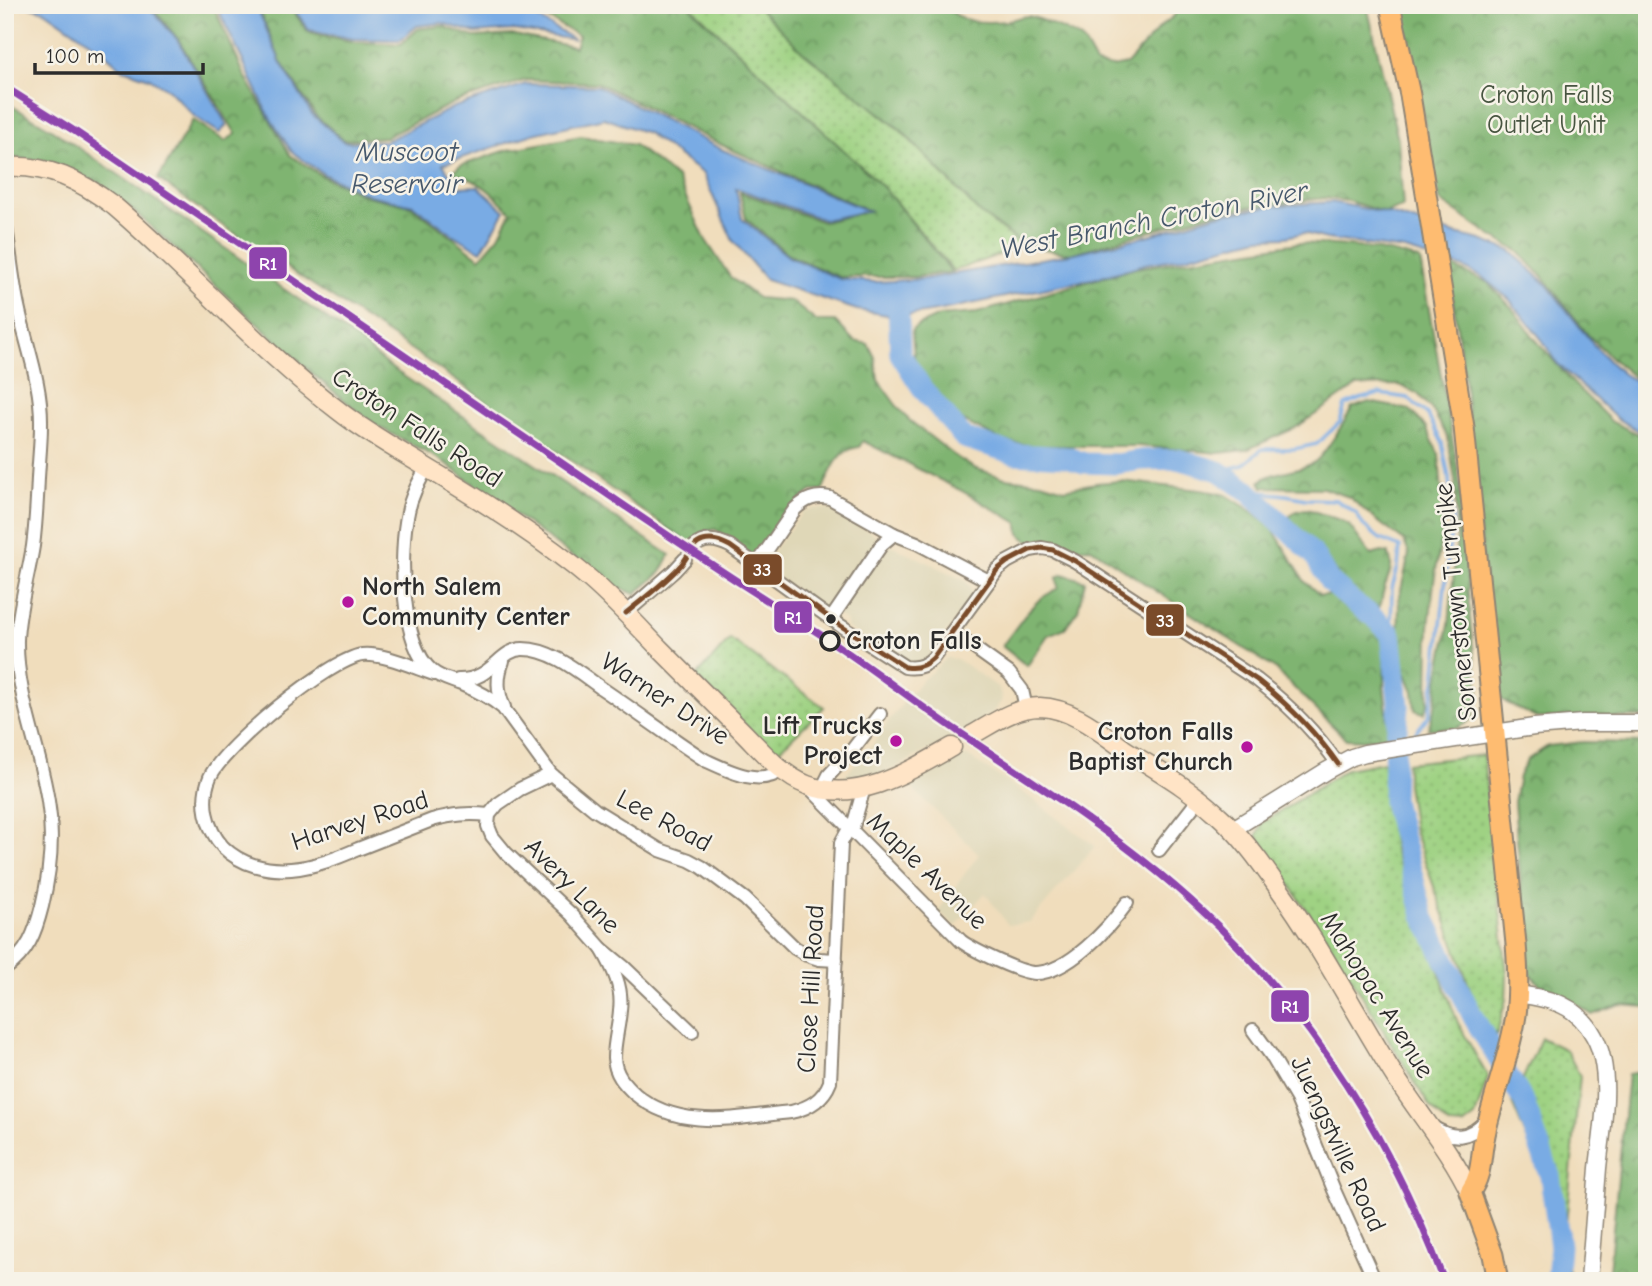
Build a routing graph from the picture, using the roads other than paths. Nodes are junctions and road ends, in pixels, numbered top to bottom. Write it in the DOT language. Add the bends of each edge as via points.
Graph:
graph roads {
  1 [pos="1390,5"];
  2 [pos="5,167"];
  3 [pos="5,222"];
  4 [pos="427,467"];
  5 [pos="894,534"];
  6 [pos="693,548"];
  7 [pos="685,559"];
  8 [pos="756,566"];
  9 [pos="989,581"];
  10 [pos="626,613"];
  11 [pos="831,618"];
  12 [pos="952,632"];
  13 [pos="506,655"];
  14 [pos="444,677"];
  15 [pos="1027,708"];
  16 [pos="880,714"];
  17 [pos="509,717"];
  18 [pos="1647,723"];
  19 [pos="1495,733"];
  20 [pos="972,735"];
  21 [pos="952,747"];
  22 [pos="1338,764"];
  23 [pos="782,769"];
  24 [pos="551,774"];
  25 [pos="815,787"];
  26 [pos="864,788"];
  27 [pos="1199,800"];
  28 [pos="489,815"];
  29 [pos="1233,829"];
  30 [pos="852,830"];
  31 [pos="1159,850"];
  32 [pos="1127,903"];
  33 [pos="602,949"];
  34 [pos="836,960"];
  35 [pos="5,969"];
  36 [pos="1518,994"];
  37 [pos="1253,1030"];
  38 [pos="692,1032"];
  39 [pos="1492,1107"];
  40 [pos="1428,1124"];
  41 [pos="1470,1192"];
  42 [pos="1376,1281"];
  43 [pos="1499,1281"];
  44 [pos="1589,1281"];
  1 -- 19 [label="main road, Somerstown Turnpike" via="1430,215 1468,455"];
  2 -- 4 [label="main road, Croton Falls Road" via="52,171 99,194 317,394"];
  3 -- 35 [label="street" via="41,422 36,520 17,640 22,690 51,825 48,877 38,921 24,952"];
  4 -- 10 [label="main road, Croton Falls Road" via="547,547"];
  4 -- 14 [label="street" via="407,515 403,580 413,639 425,664"];
  5 -- 8 [label="street" via="820,496 795,509"];
  5 -- 9 [label="street"];
  5 -- 11 [label="street" via="882,544"];
  6 -- 8 [label="street" via="701,541 720,542"];
  7 -- 10 [label="street"];
  8 -- 11 [label="street"];
  9 -- 12 [label="street"];
  9 -- 22 [label="street" via="1003,565 1030,550 1063,554 1277,695"];
  10 -- 23 [label="main road, Croton Falls Road"];
  11 -- 12 [label="street" via="912,668 933,658"];
  12 -- 15 [label="street" via="978,647 1017,681"];
  13 -- 14 [label="street" via="475,678"];
  13 -- 17 [label="street" via="498,688"];
  13 -- 23 [label="street, Warner Drive" via="524,649 556,659 725,769 754,778 766,778"];
  14 -- 17 [label="street, Lee Road" via="494,700"];
  14 -- 28 [label="street, Harvey Road" via="370,655 346,661 323,675 254,727 215,769 206,786 210,828 225,849 248,864 294,869 325,862 450,815"];
  15 -- 20 [label="main road"];
  15 -- 27 [label="main road, Mahopac Avenue" via="1068,713"];
  16 -- 25 [label="street"];
  17 -- 24 [label="street, Lee Road"];
  18 -- 19 [label="street" via="1560,724"];
  19 -- 22 [label="street" via="1365,753"];
  19 -- 36 [label="main road, Somerstown Turnpike"];
  21 -- 26 [label="main road"];
  22 -- 29 [label="street"];
  23 -- 25 [label="main road"];
  24 -- 28 [label="street" via="520,789"];
  24 -- 34 [label="street, Lee Road" via="609,819 714,875 795,948 819,959"];
  25 -- 26 [label="main road"];
  25 -- 30 [label="street, Maple Avenue"];
  26 -- 30 [label="street, Close Hill Road"];
  27 -- 29 [label="main road, Mahopac Avenue"];
  27 -- 31 [label="street"];
  28 -- 33 [label="street, Avery Lane" via="488,826 498,844"];
  29 -- 40 [label="main road, Mahopac Avenue" via="1299,918"];
  30 -- 32 [label="street, Maple Avenue" via="961,941 1031,973 1055,968 1081,951"];
  30 -- 34 [label="street, Close Hill Road" via="841,843"];
  33 -- 34 [label="street, Close Hill Road" via="621,995 614,1061 618,1075 654,1106 701,1120 791,1112 821,1098 830,1082"];
  33 -- 38 [label="street, Avery Lane"];
  36 -- 39 [label="main road, Somerstown Turnpike"];
  36 -- 44 [label="street" via="1556,1001 1577,1015 1594,1036 1603,1062 1604,1102"];
  37 -- 42 [label="street, Juengstville Road" via="1297,1099"];
  39 -- 40 [label="street" via="1477,1130 1460,1136 1449,1136"];
  39 -- 41 [label="main road, Somerstown Turnpike" via="1479,1176"];
  40 -- 41 [label="main road, Mahopac Avenue"];
  41 -- 43 [label="main road"];
}
